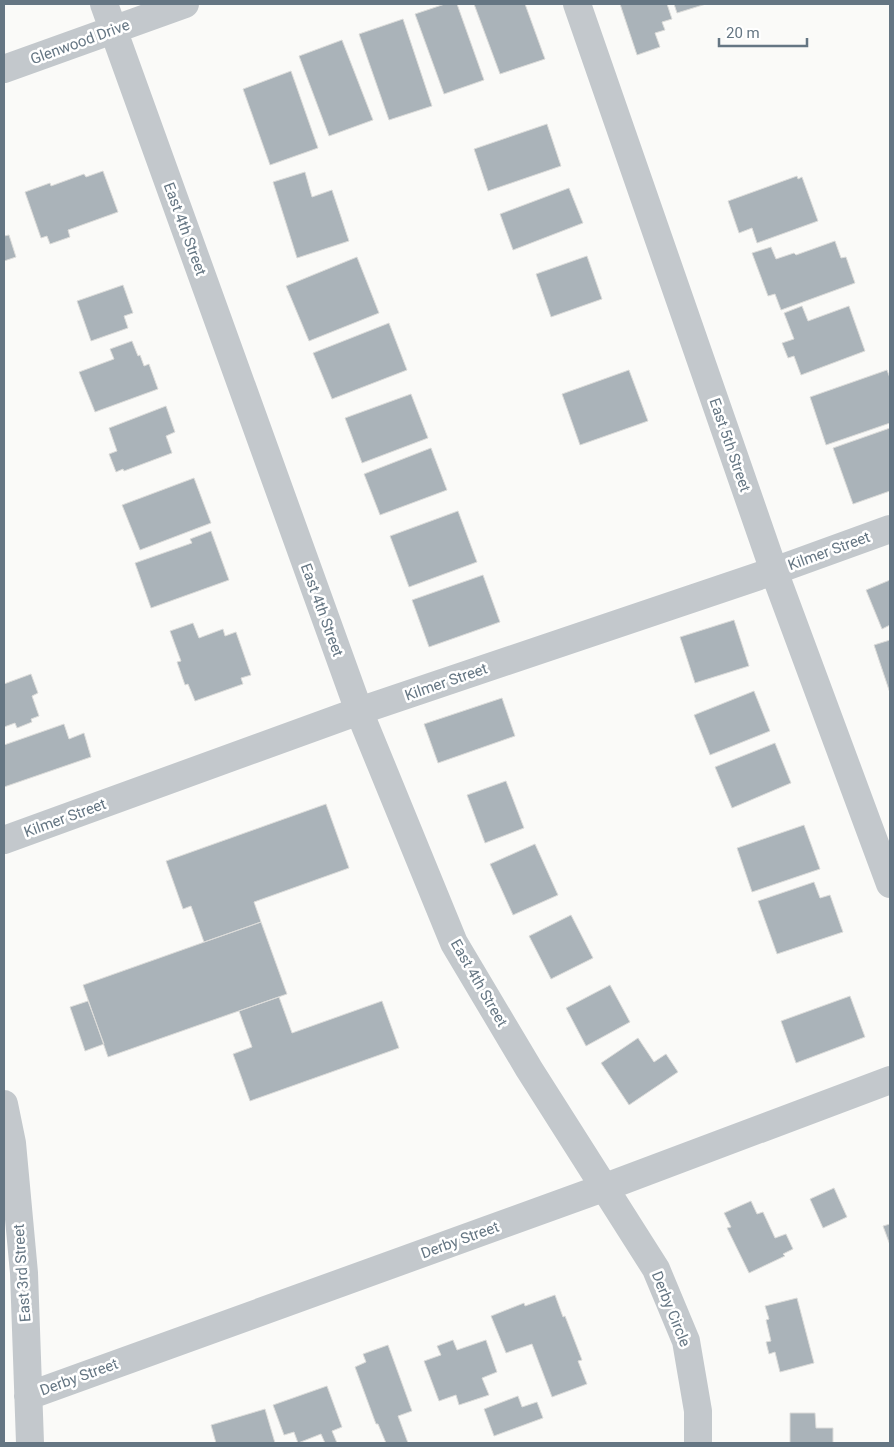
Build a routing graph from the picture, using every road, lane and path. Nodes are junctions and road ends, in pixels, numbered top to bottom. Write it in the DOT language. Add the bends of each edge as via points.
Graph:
graph roads {
  1 [pos="104,4"];
  2 [pos="185,4"];
  3 [pos="577,4"];
  4 [pos="113,30"];
  5 [pos="4,69"];
  6 [pos="890,529"];
  7 [pos="774,571"];
  8 [pos="359,711"];
  9 [pos="4,840"];
  10 [pos="890,884"];
  11 [pos="890,1080"];
  12 [pos="4,1104"];
  13 [pos="603,1188"];
  14 [pos="28,1396"];
  15 [pos="30,1443"];
  16 [pos="698,1443"];
  1 -- 4 [label="street, East 4th Street"];
  2 -- 4 [label="street, Glenwood Drive"];
  3 -- 7 [label="street, East 5th Street"];
  4 -- 5 [label="street, Glenwood Drive"];
  4 -- 8 [label="street, East 4th Street"];
  6 -- 7 [label="street, Kilmer Street"];
  7 -- 8 [label="street, Kilmer Street"];
  7 -- 10 [label="street, East 5th Street"];
  8 -- 9 [label="street, Kilmer Street"];
  8 -- 13 [label="street, East 4th Street" via="454,943"];
  11 -- 13 [label="street, Derby Street"];
  12 -- 14 [label="street, East 3rd Street" via="12,1143 24,1273"];
  13 -- 14 [label="street, Derby Street"];
  13 -- 16 [label="street, Derby Circle" via="656,1269 686,1341 698,1411"];
  14 -- 15 [label="street, East 3rd Street"];
}
